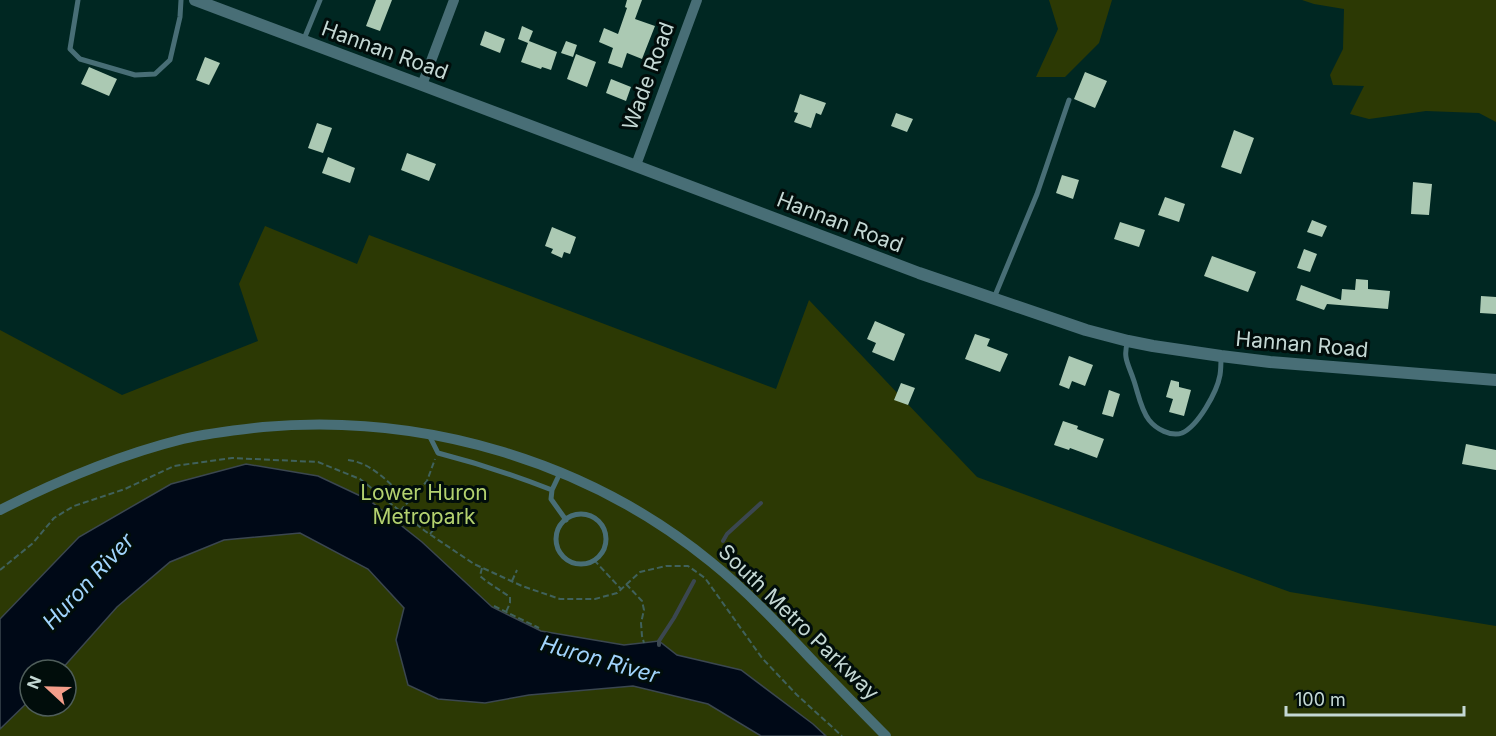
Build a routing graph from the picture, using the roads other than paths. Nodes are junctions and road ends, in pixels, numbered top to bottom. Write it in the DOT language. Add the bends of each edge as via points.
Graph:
graph roads {
  1 [pos="78,0"];
  2 [pos="181,0"];
  3 [pos="195,0"];
  4 [pos="320,0"];
  5 [pos="454,0"];
  6 [pos="698,0"];
  7 [pos="304,41"];
  8 [pos="422,85"];
  9 [pos="1069,100"];
  10 [pos="636,165"];
  11 [pos="993,299"];
  12 [pos="1128,341"];
  13 [pos="1221,356"];
  14 [pos="1496,381"];
  15 [pos="429,434"];
  16 [pos="560,472"];
  17 [pos="552,490"];
  18 [pos="0,510"];
  19 [pos="566,520"];
  20 [pos="886,736"];
  1 -- 2 [label="lane" via="70,49 80,59 135,75 155,74 170,60"];
  3 -- 7 [label="street, Hannan Road"];
  4 -- 7 [label="lane"];
  5 -- 8 [label="street"];
  6 -- 10 [label="street, Wade Road"];
  7 -- 8 [label="street, Hannan Road"];
  8 -- 10 [label="street, Hannan Road"];
  9 -- 11 [label="lane" via="1037,194"];
  10 -- 11 [label="street, Hannan Road"];
  11 -- 12 [label="street, Hannan Road"];
  12 -- 13 [label="street, Hannan Road"];
  12 -- 13 [label="lane" via="1124,352 1143,409 1149,421 1173,434 1189,428 1202,413 1220,376"];
  13 -- 14 [label="street, Hannan Road"];
  15 -- 16 [label="street, South Metro Parkway" via="496,450"];
  15 -- 17 [label="lane" via="438,453 516,475"];
  15 -- 18 [label="street, South Metro Parkway" via="312,424 205,435 97,465"];
  16 -- 17 [label="lane"];
  16 -- 20 [label="street, South Metro Parkway" via="636,511 709,560 760,606"];
  17 -- 19 [label="lane" via="551,499"];
  19 -- 19 [label="lane" via="578,514 601,524 606,539 601,554 594,560 581,564 561,553 556,538"];
}
